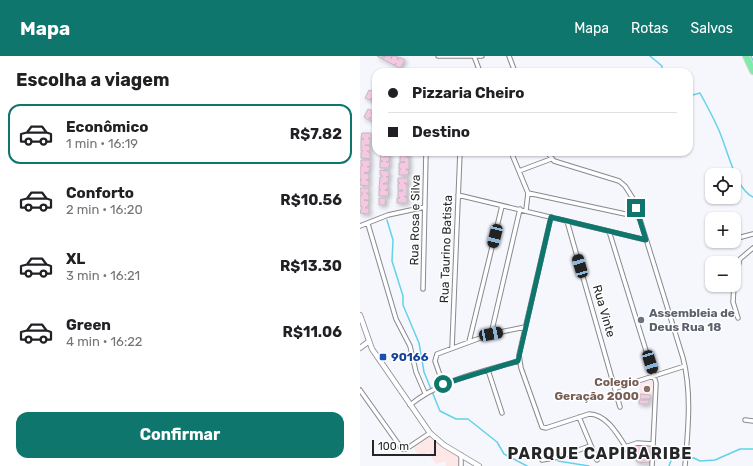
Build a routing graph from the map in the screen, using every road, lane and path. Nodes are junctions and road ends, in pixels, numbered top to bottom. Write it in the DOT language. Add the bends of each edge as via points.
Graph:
graph roads {
  1 [pos="438,56"];
  2 [pos="474,56"];
  3 [pos="482,56"];
  4 [pos="508,56"];
  5 [pos="746,56"];
  6 [pos="478,68"];
  7 [pos="513,68"];
  8 [pos="753,71"];
  9 [pos="426,156"];
  10 [pos="460,156"];
  11 [pos="513,156"];
  12 [pos="551,158"];
  13 [pos="519,171"];
  14 [pos="528,193"];
  15 [pos="458,195"];
  16 [pos="502,206"];
  17 [pos="425,207"];
  18 [pos="520,209"];
  19 [pos="526,210"];
  20 [pos="551,217"];
  21 [pos="639,217"];
  22 [pos="566,221"];
  23 [pos="368,224"];
  24 [pos="360,226"];
  25 [pos="609,231"];
  26 [pos="753,234"];
  27 [pos="741,237"];
  28 [pos="646,240"];
  29 [pos="753,248"];
  30 [pos="741,258"];
  31 [pos="423,289"];
  32 [pos="734,292"];
  33 [pos="360,315"];
  34 [pos="738,318"];
  35 [pos="525,327"];
  36 [pos="491,334"];
  37 [pos="368,342"];
  38 [pos="469,342"];
  39 [pos="360,348"];
  40 [pos="452,348"];
  41 [pos="518,361"];
  42 [pos="685,366"];
  43 [pos="488,370"];
  44 [pos="654,377"];
  45 [pos="443,384"];
  46 [pos="616,388"];
  47 [pos="360,390"];
  48 [pos="426,392"];
  49 [pos="410,404"];
  50 [pos="620,407"];
  51 [pos="502,413"];
  52 [pos="579,417"];
  53 [pos="745,420"];
  54 [pos="753,421"];
  55 [pos="430,432"];
  56 [pos="653,444"];
  57 [pos="590,446"];
  58 [pos="625,447"];
  59 [pos="461,455"];
  60 [pos="631,455"];
  61 [pos="542,460"];
  62 [pos="597,460"];
  63 [pos="461,466"];
  64 [pos="479,466"];
  65 [pos="652,466"];
  66 [pos="685,466"];
  1 -- 2 [label="street"];
  2 -- 3 [label="street"];
  2 -- 6 [label="street"];
  4 -- 7 [label="street"];
  5 -- 8 [label="highway"];
  9 -- 17 [label="street, Rua Rosa e Silva"];
  10 -- 15 [label="street, Rua Taurino Batista"];
  11 -- 13 [label="street"];
  12 -- 13 [label="street"];
  12 -- 21 [label="street" via="562,164 619,181 631,194"];
  13 -- 14 [label="street"];
  14 -- 19 [label="street"];
  14 -- 21 [label="street"];
  15 -- 16 [label="street"];
  15 -- 40 [label="street, Rua Taurino Batista"];
  16 -- 18 [label="street"];
  16 -- 38 [label="street"];
  17 -- 23 [label="street" via="388,215"];
  17 -- 31 [label="street, Rua Rosa e Silva"];
  18 -- 19 [label="street"];
  18 -- 36 [label="street"];
  19 -- 20 [label="street"];
  20 -- 22 [label="street"];
  20 -- 35 [label="street"];
  21 -- 28 [label="street"];
  22 -- 25 [label="street"];
  22 -- 46 [label="street, Rua Vinte"];
  23 -- 24 [label="street"];
  23 -- 48 [label="street" via="396,319 410,346 416,372"];
  25 -- 28 [label="street"];
  25 -- 44 [label="street"];
  26 -- 27 [label="street"];
  28 -- 42 [label="street"];
  29 -- 30 [label="street"];
  32 -- 34 [label="street" via="733,302"];
  33 -- 37 [label="street"];
  35 -- 36 [label="street"];
  35 -- 41 [label="street"];
  36 -- 38 [label="street"];
  37 -- 39 [label="street"];
  37 -- 49 [label="street"];
  38 -- 40 [label="street"];
  40 -- 45 [label="street" via="437,354 435,358"];
  41 -- 43 [label="street"];
  41 -- 52 [label="street" via="542,427 546,428"];
  42 -- 44 [label="street"];
  42 -- 66 [label="street" via="689,395"];
  43 -- 45 [label="street"];
  43 -- 51 [label="street"];
  44 -- 46 [label="street"];
  44 -- 56 [label="street" via="656,392"];
  45 -- 48 [label="street"];
  46 -- 50 [label="street, Rua Vinte"];
  47 -- 55 [label="street" via="400,448 406,449"];
  48 -- 49 [label="street"];
  49 -- 55 [label="street"];
  52 -- 57 [label="street"];
  52 -- 58 [label="street" via="593,414 601,417 612,427"];
  53 -- 54 [label="street"];
  55 -- 59 [label="street" via="444,445"];
  56 -- 58 [label="street" via="637,443"];
  56 -- 65 [label="street"];
  57 -- 61 [label="street"];
  57 -- 62 [label="street"];
  58 -- 60 [label="street"];
  59 -- 63 [label="street"];
  59 -- 64 [label="street"];
}
